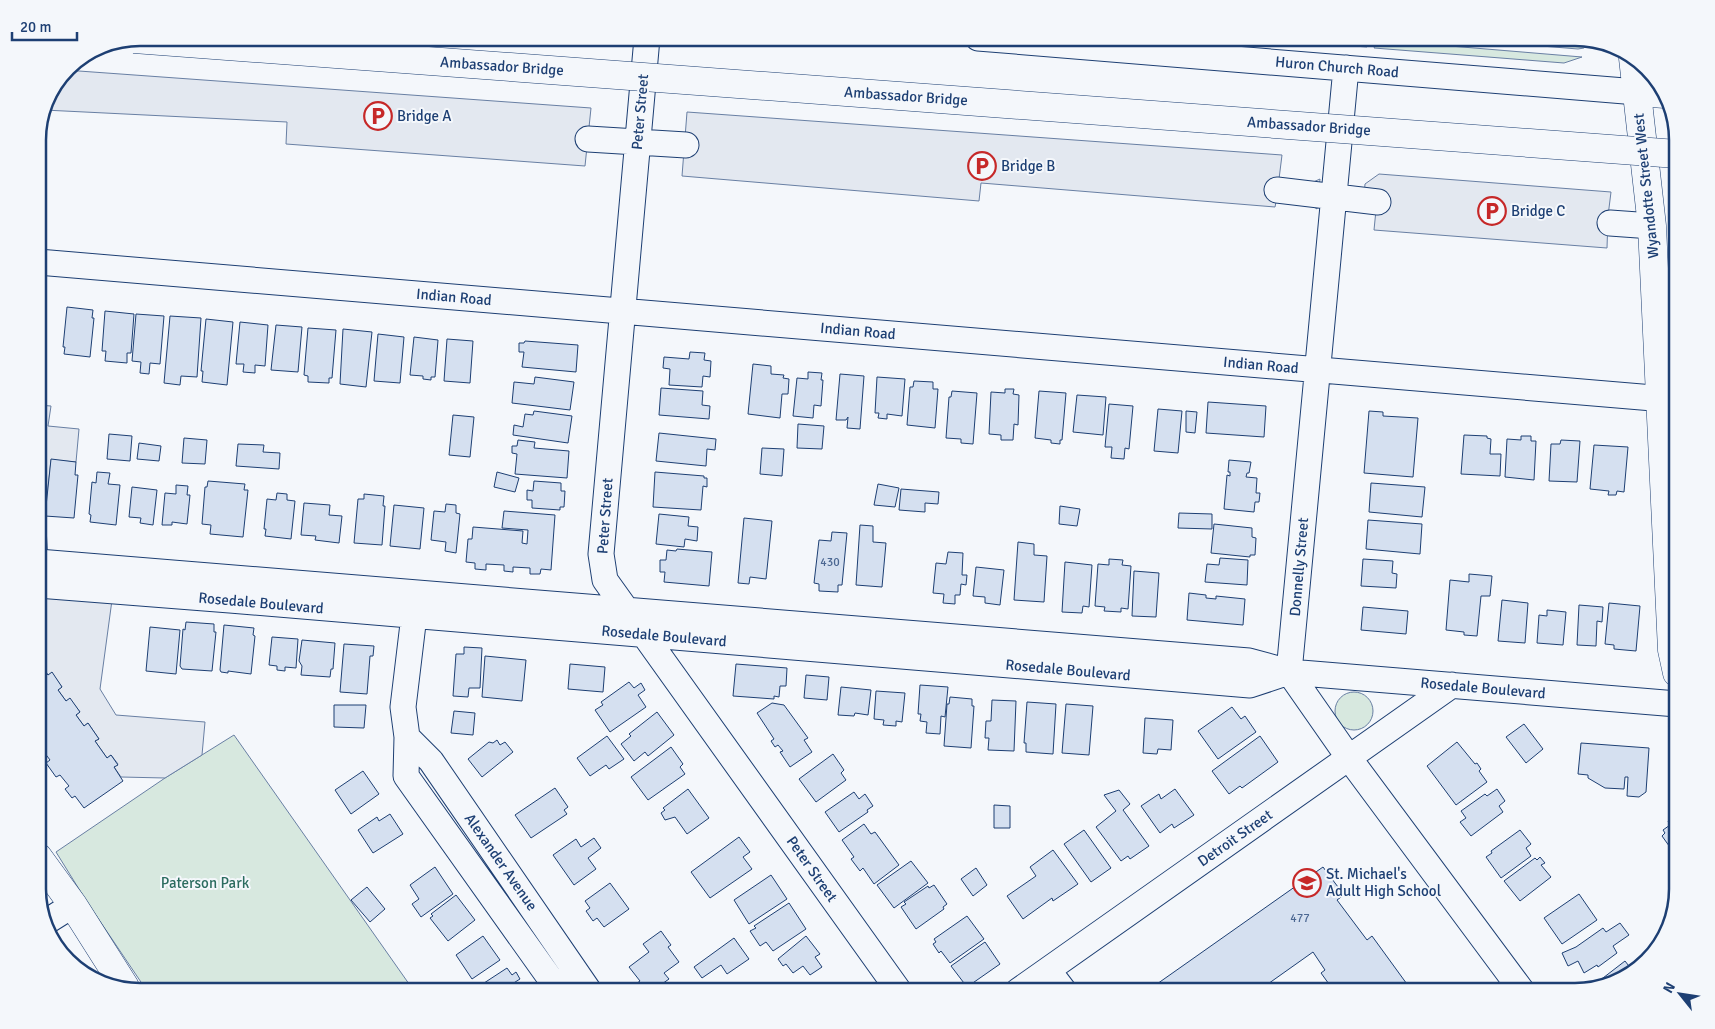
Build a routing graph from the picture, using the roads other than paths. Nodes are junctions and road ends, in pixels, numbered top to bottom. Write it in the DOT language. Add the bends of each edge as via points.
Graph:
graph roads {
  1 [pos="228,46"];
  2 [pos="646,46"];
  3 [pos="1187,46"];
  4 [pos="1237,48"];
  5 [pos="1346,68"];
  6 [pos="1634,68"];
  7 [pos="1637,92"];
  8 [pos="1656,93"];
  9 [pos="588,139"];
  10 [pos="638,142"];
  11 [pos="686,145"];
  12 [pos="1669,153"];
  13 [pos="1277,190"];
  14 [pos="1334,197"];
  15 [pos="1378,202"];
  16 [pos="1610,223"];
  17 [pos="1652,226"];
  18 [pos="46,263"];
  19 [pos="623,311"];
  20 [pos="1318,370"];
  21 [pos="1669,399"];
  22 [pos="46,563"];
  23 [pos="46,587"];
  24 [pos="230,588"];
  25 [pos="416,604"];
  26 [pos="628,610"];
  27 [pos="645,635"];
  28 [pos="817,637"];
  29 [pos="1289,672"];
  30 [pos="1452,685"];
  31 [pos="1669,703"];
  32 [pos="407,737"];
  33 [pos="1349,758"];
  34 [pos="46,868"];
  35 [pos="73,905"];
  36 [pos="51,919"];
  37 [pos="1048,970"];
  38 [pos="120,981"];
  39 [pos="553,983"];
  40 [pos="584,983"];
  41 [pos="893,983"];
  42 [pos="1030,983"];
  43 [pos="1057,983"];
  44 [pos="1509,983"];
  1 -- 12 [label="main road, Ambassador Bridge, bridge"];
  2 -- 10 [label="street, Peter Street"];
  3 -- 4 [label="street, Huron Church Road"];
  4 -- 5 [label="street, Huron Church Road"];
  5 -- 7 [label="street, Huron Church Road"];
  5 -- 14 [label="street, Donnelly Street"];
  6 -- 7 [label="main road, Wyandotte Street West"];
  7 -- 8 [label="main road, Huron Church Road"];
  7 -- 17 [label="main road, Wyandotte Street West"];
  9 -- 10 [label="street"];
  10 -- 11 [label="street"];
  10 -- 19 [label="street, Peter Street"];
  13 -- 14 [label="street"];
  14 -- 15 [label="street"];
  14 -- 20 [label="street, Donnelly Street"];
  16 -- 17 [label="street"];
  17 -- 21 [label="main road, Wyandotte Street West"];
  18 -- 19 [label="street, Indian Road"];
  19 -- 20 [label="street, Indian Road"];
  19 -- 26 [label="street, Peter Street" via="601,554 605,580"];
  20 -- 21 [label="street, Indian Road"];
  20 -- 29 [label="street, Donnelly Street"];
  22 -- 24 [label="street, Rosedale Boulevard"];
  23 -- 24 [label="street, Rosedale Boulevard" via="106,600"];
  24 -- 25 [label="street, Rosedale Boulevard"];
  25 -- 26 [label="street, Rosedale Boulevard"];
  25 -- 27 [label="street, Rosedale Boulevard"];
  25 -- 32 [label="street, Alexander Avenue" via="403,706"];
  26 -- 27 [label="street, Peter Street"];
  26 -- 28 [label="street, Rosedale Boulevard"];
  27 -- 28 [label="street, Rosedale Boulevard"];
  27 -- 41 [label="street, Peter Street"];
  28 -- 29 [label="street, Rosedale Boulevard" via="1099,661 1250,685"];
  29 -- 30 [label="street, Rosedale Boulevard"];
  29 -- 33 [label="street"];
  30 -- 31 [label="street, Rosedale Boulevard"];
  30 -- 33 [label="street, Detroit Street"];
  32 -- 39 [label="street, Alexander Avenue" via="406,776"];
  32 -- 40 [label="street, Alexander Avenue" via="431,761"];
  33 -- 37 [label="street, Detroit Street"];
  33 -- 44 [label="street"];
  34 -- 35 [label="main road"];
  35 -- 36 [label="street"];
  35 -- 38 [label="main road"];
  37 -- 42 [label="street, Detroit Street"];
  37 -- 43 [label="street"];
}
